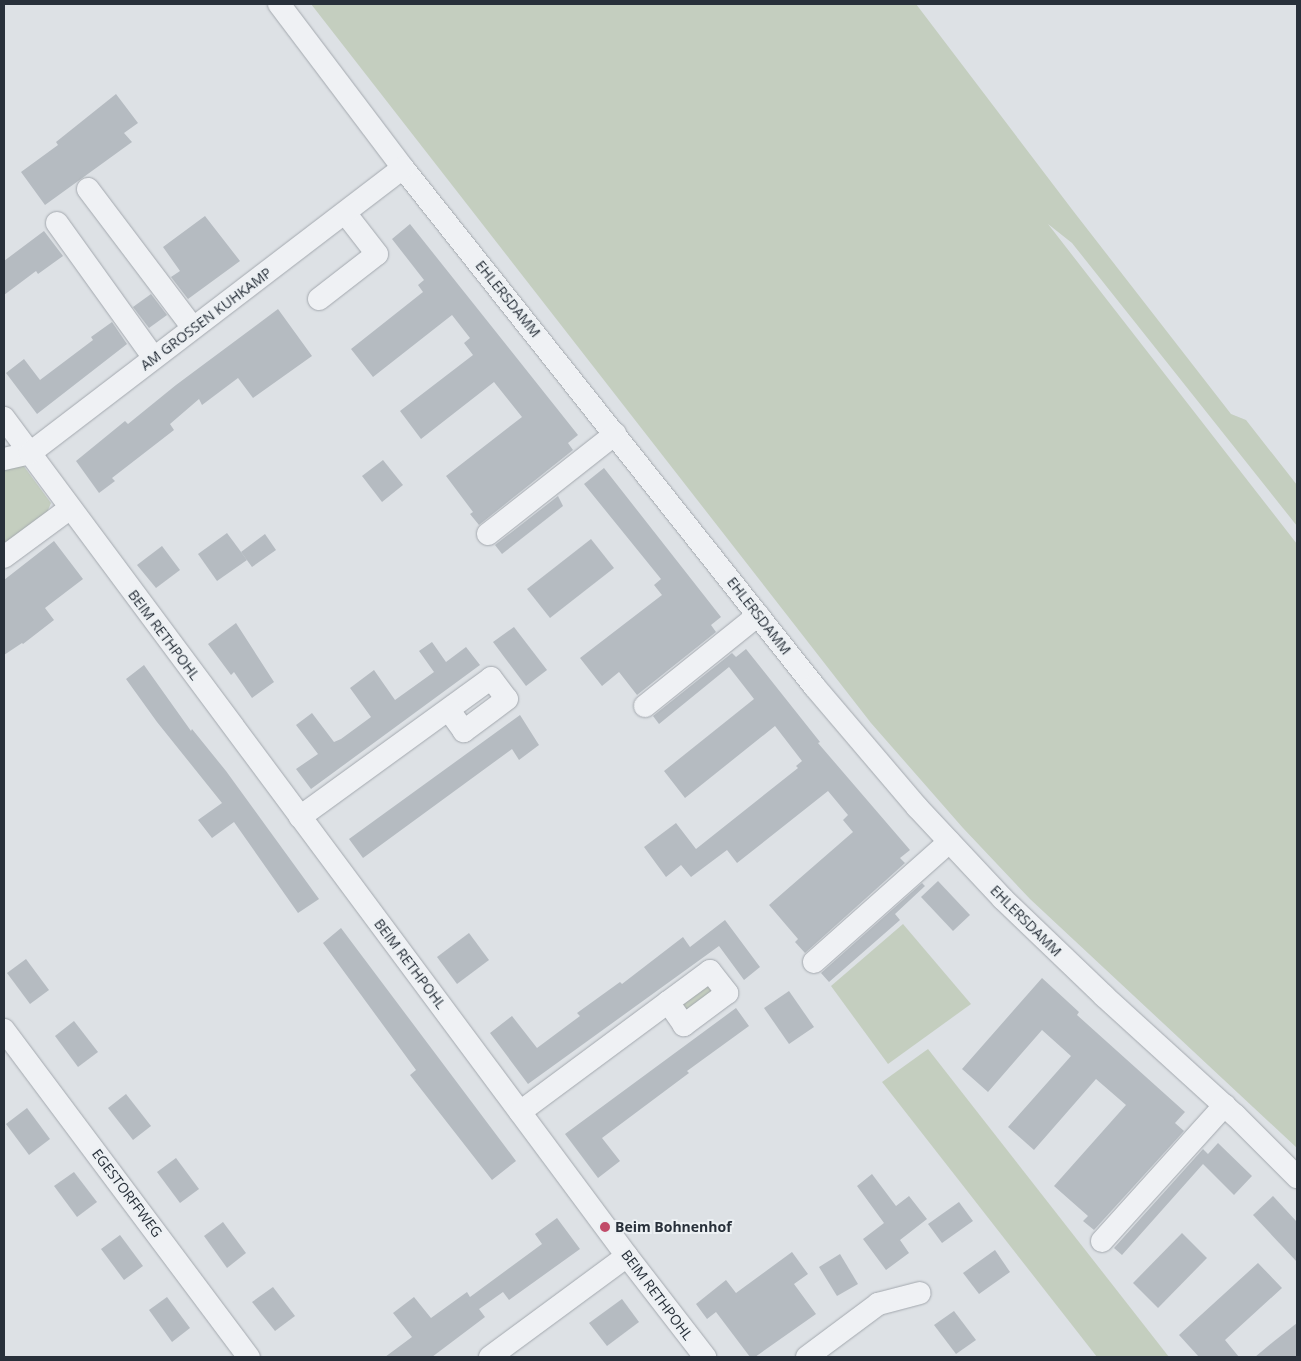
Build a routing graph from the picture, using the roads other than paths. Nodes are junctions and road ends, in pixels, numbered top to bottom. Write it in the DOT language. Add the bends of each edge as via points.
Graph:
graph roads {
  1 [pos="278,4"];
  2 [pos="403,168"];
  3 [pos="88,189"];
  4 [pos="346,214"];
  5 [pos="57,223"];
  6 [pos="319,299"];
  7 [pos="193,328"];
  8 [pos="154,358"];
  9 [pos="4,418"];
  10 [pos="615,434"];
  11 [pos="30,452"];
  12 [pos="4,459"];
  13 [pos="70,509"];
  14 [pos="488,534"];
  15 [pos="4,557"];
  16 [pos="758,615"];
  17 [pos="646,706"];
  18 [pos="449,710"];
  19 [pos="300,817"];
  20 [pos="949,842"];
  21 [pos="814,962"];
  22 [pos="668,1002"];
  23 [pos="4,1030"];
  24 [pos="1225,1106"];
  25 [pos="520,1112"];
  26 [pos="1297,1177"];
  27 [pos="1102,1241"];
  28 [pos="627,1256"];
  29 [pos="920,1292"];
  30 [pos="249,1357"];
  31 [pos="490,1357"];
  32 [pos="705,1357"];
  33 [pos="807,1357"];
  1 -- 2 [label="street, EHLERSDAMM"];
  2 -- 4 [label="street, AM GROSSEN KUHKAMP"];
  2 -- 10 [label="street, EHLERSDAMM"];
  3 -- 7 [label="street"];
  4 -- 6 [label="street" via="377,254"];
  4 -- 7 [label="street, AM GROSSEN KUHKAMP"];
  5 -- 8 [label="street"];
  7 -- 8 [label="street, AM GROSSEN KUHKAMP"];
  8 -- 11 [label="street, AM GROSSEN KUHKAMP"];
  9 -- 11 [label="street, BEIM RETHPOHL"];
  10 -- 14 [label="street"];
  10 -- 16 [label="street, EHLERSDAMM"];
  11 -- 12 [label="street, AM GROSSEN KUHKAMP"];
  11 -- 13 [label="street, BEIM RETHPOHL"];
  13 -- 15 [label="street"];
  13 -- 19 [label="street, BEIM RETHPOHL"];
  16 -- 17 [label="street"];
  16 -- 20 [label="street, EHLERSDAMM" via="814,686"];
  18 -- 19 [label="street"];
  19 -- 25 [label="street, BEIM RETHPOHL"];
  20 -- 21 [label="street"];
  20 -- 24 [label="street, EHLERSDAMM" via="1045,940"];
  22 -- 25 [label="street"];
  23 -- 30 [label="street, EGESTORFFWEG"];
  24 -- 26 [label="street, EHLERSDAMM"];
  24 -- 27 [label="street"];
  25 -- 28 [label="street, BEIM RETHPOHL"];
  28 -- 31 [label="street"];
  28 -- 32 [label="street, BEIM RETHPOHL"];
  29 -- 33 [label="street" via="878,1304"];
}
